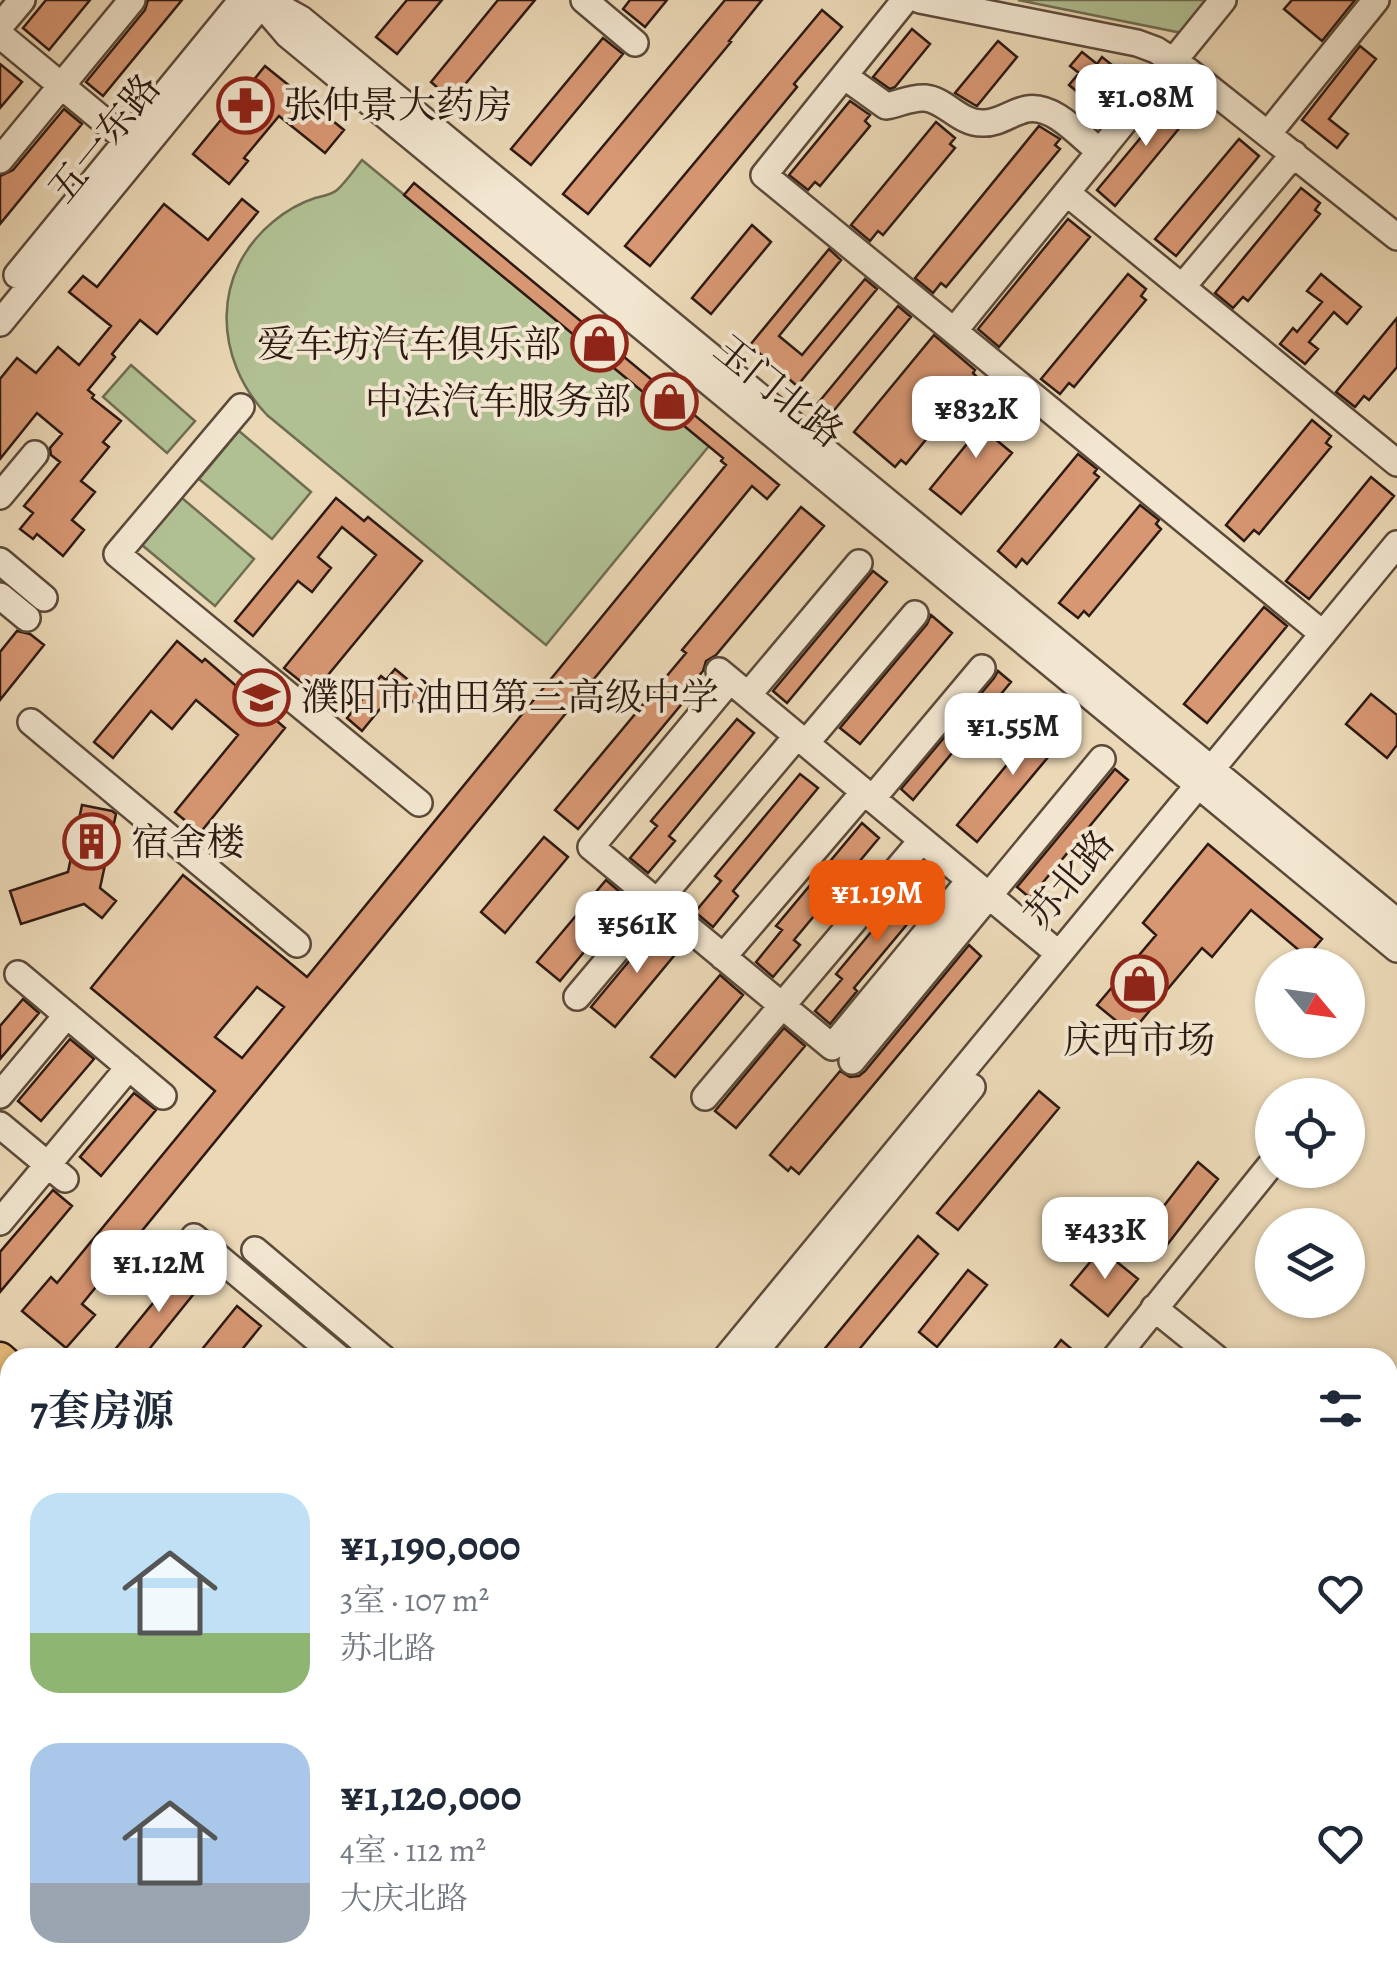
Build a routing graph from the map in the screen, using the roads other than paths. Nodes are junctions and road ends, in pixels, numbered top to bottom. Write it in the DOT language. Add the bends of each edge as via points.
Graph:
graph roads {
  1 [pos="22,0"];
  2 [pos="132,0"];
  3 [pos="584,0"];
  4 [pos="904,0"];
  5 [pos="920,0"];
  6 [pos="1223,0"];
  7 [pos="1376,0"];
  8 [pos="259,1"];
  9 [pos="0,26"];
  10 [pos="0,35"];
  11 [pos="636,43"];
  12 [pos="1175,61"];
  13 [pos="844,76"];
  14 [pos="61,86"];
  15 [pos="1268,134"];
  16 [pos="127,140"];
  17 [pos="1100,152"];
  18 [pos="1294,154"];
  19 [pos="0,160"];
  20 [pos="1067,193"];
  21 [pos="1397,237"];
  22 [pos="1183,286"];
  23 [pos="0,296"];
  24 [pos="0,323"];
  25 [pos="954,331"];
  26 [pos="241,406"];
  27 [pos="35,454"];
  28 [pos="1397,464"];
  29 [pos="0,496"];
  30 [pos="1397,544"];
  31 [pos="0,562"];
  32 [pos="860,563"];
  33 [pos="1397,570"];
  34 [pos="0,596"];
  35 [pos="44,598"];
  36 [pos="915,614"];
  37 [pos="27,618"];
  38 [pos="1323,634"];
  39 [pos="982,668"];
  40 [pos="732,682"];
  41 [pos="32,722"];
  42 [pos="802,739"];
  43 [pos="1102,759"];
  44 [pos="1211,782"];
  45 [pos="868,795"];
  46 [pos="419,803"];
  47 [pos="922,840"];
  48 [pos="980,888"];
  49 [pos="657,902"];
  50 [pos="1397,922"];
  51 [pos="297,944"];
  52 [pos="1397,949"];
  53 [pos="1059,954"];
  54 [pos="723,957"];
  55 [pos="18,974"];
  56 [pos="577,997"];
  57 [pos="782,1006"];
  58 [pos="67,1015"];
  59 [pos="852,1062"];
  60 [pos="129,1068"];
  61 [pos="0,1094"];
  62 [pos="163,1096"];
  63 [pos="705,1096"];
  64 [pos="0,1125"];
  65 [pos="56,1172"];
  66 [pos="1255,1185"];
  67 [pos="0,1222"];
  68 [pos="194,1236"];
  69 [pos="255,1250"];
  70 [pos="1154,1308"];
  71 [pos="327,1348"];
  72 [pos="371,1348"];
  73 [pos="734,1348"];
  74 [pos="758,1348"];
  75 [pos="1123,1348"];
  76 [pos="1204,1348"];
  1 -- 9 [label="street"];
  2 -- 14 [label="street"];
  3 -- 11 [label="street"];
  4 -- 13 [label="street"];
  5 -- 12 [label="street" via="1136,43"];
  6 -- 12 [label="street"];
  7 -- 15 [label="street"];
  8 -- 16 [label="street, 五一东路"];
  8 -- 24 [label="street, 五一东路"];
  8 -- 44 [label="street, 玉门北路" via="302,19"];
  10 -- 14 [label="street"];
  12 -- 15 [label="street"];
  12 -- 17 [label="street"];
  13 -- 17 [label="street" via="886,106 928,98 981,123 1044,110"];
  13 -- 25 [label="street" via="764,176"];
  14 -- 16 [label="street"];
  14 -- 19 [label="street"];
  15 -- 18 [label="street"];
  16 -- 23 [label="street, 五一东路"];
  17 -- 20 [label="street"];
  18 -- 21 [label="street"];
  18 -- 22 [label="street"];
  20 -- 22 [label="street"];
  20 -- 25 [label="street"];
  22 -- 28 [label="street"];
  25 -- 38 [label="street"];
  26 -- 46 [label="street" via="117,554"];
  27 -- 29 [label="street"];
  30 -- 38 [label="street, 苏北路"];
  31 -- 35 [label="street"];
  32 -- 40 [label="street"];
  33 -- 44 [label="street, 苏北路"];
  34 -- 37 [label="street"];
  36 -- 42 [label="street"];
  38 -- 44 [label="street, 苏北路"];
  39 -- 45 [label="street"];
  40 -- 42 [label="street"];
  40 -- 49 [label="street" via="591,847"];
  41 -- 51 [label="street"];
  42 -- 45 [label="street"];
  42 -- 49 [label="street"];
  43 -- 48 [label="street"];
  44 -- 50 [label="street, 玉门北路"];
  44 -- 52 [label="street, 玉门北路"];
  44 -- 53 [label="street, 苏北路"];
  44 -- 74 [label="street, 苏北路"];
  45 -- 47 [label="street"];
  45 -- 54 [label="street"];
  47 -- 48 [label="street"];
  47 -- 57 [label="street"];
  48 -- 53 [label="street"];
  48 -- 57 [label="street" via="832,1047"];
  48 -- 59 [label="street"];
  49 -- 54 [label="street"];
  49 -- 56 [label="street"];
  53 -- 73 [label="street, 苏北路"];
  54 -- 57 [label="street"];
  55 -- 58 [label="street"];
  57 -- 63 [label="street"];
  58 -- 60 [label="street"];
  58 -- 61 [label="street"];
  60 -- 62 [label="street"];
  60 -- 65 [label="street"];
  64 -- 65 [label="street"];
  65 -- 67 [label="street"];
  66 -- 70 [label="street"];
  68 -- 71 [label="street"];
  69 -- 72 [label="street"];
  70 -- 75 [label="street"];
  70 -- 76 [label="street"];
}
